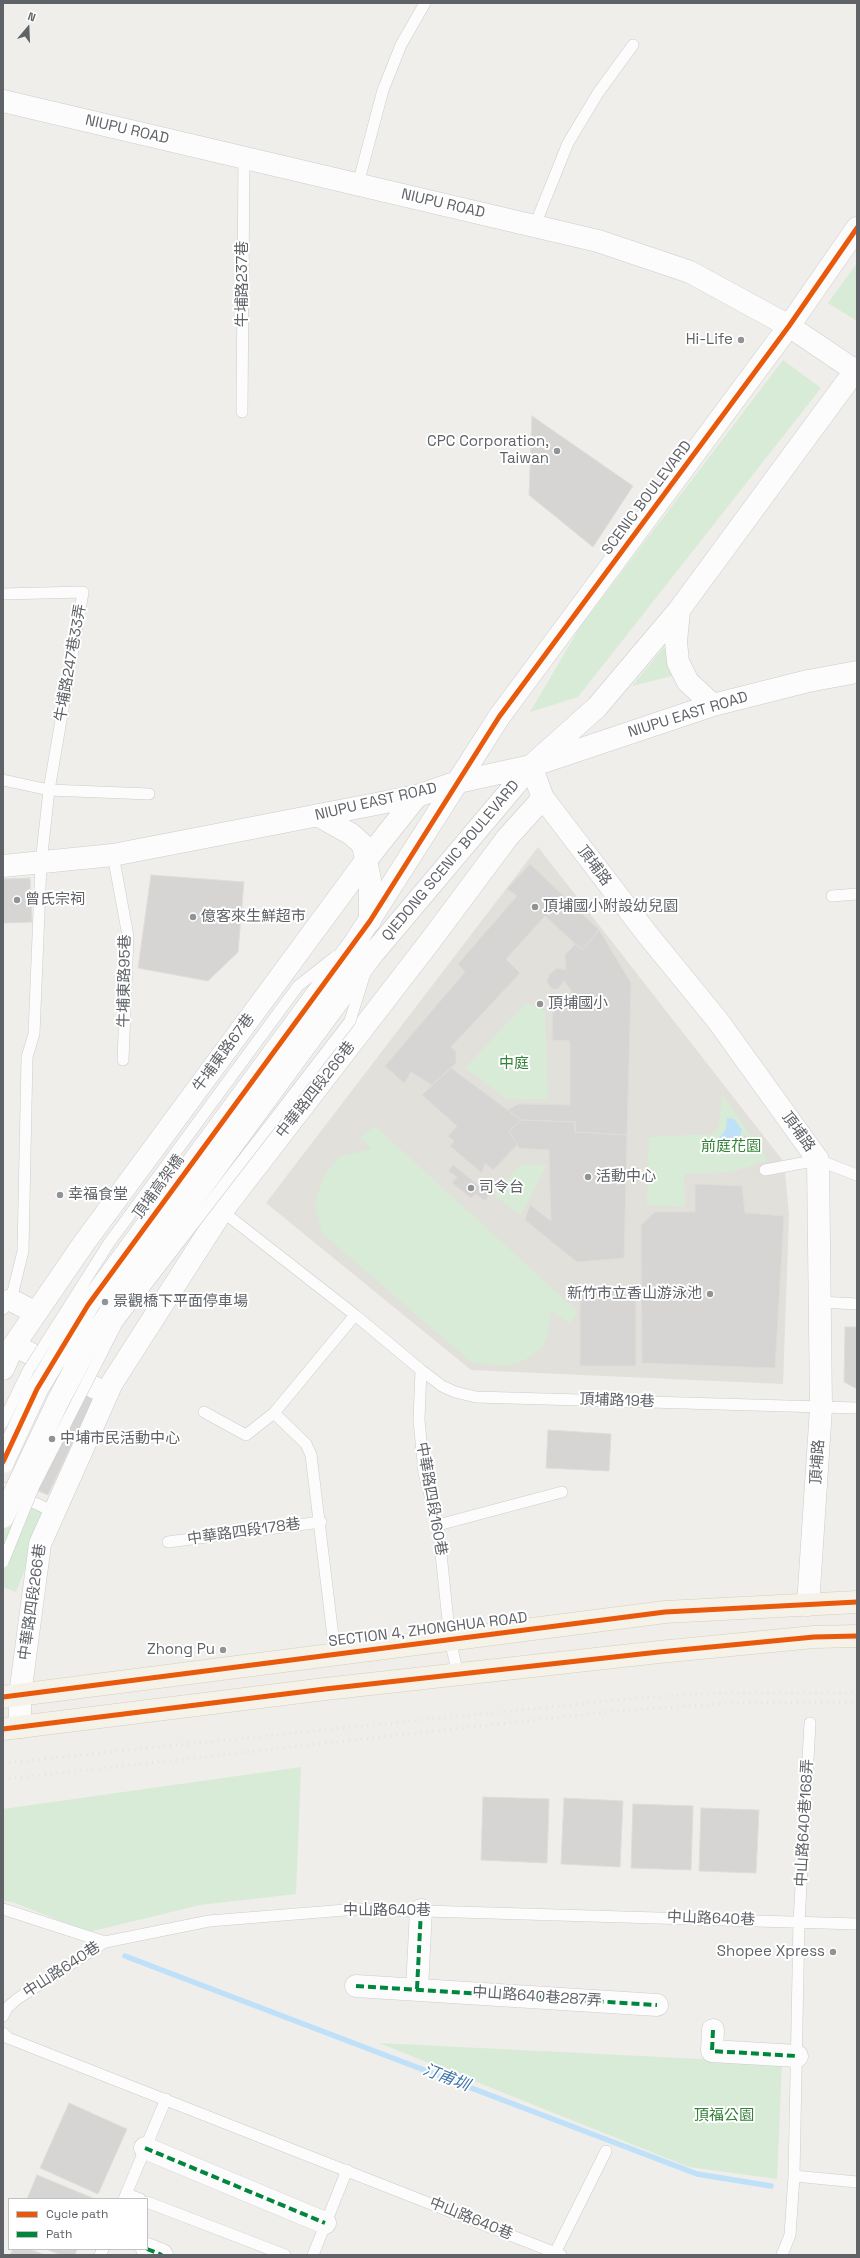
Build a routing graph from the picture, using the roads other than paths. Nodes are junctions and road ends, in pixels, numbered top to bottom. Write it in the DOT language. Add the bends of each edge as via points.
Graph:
graph roads {
  1 [pos="425,3"];
  2 [pos="633,45"];
  3 [pos="3,101"];
  4 [pos="244,157"];
  5 [pos="358,184"];
  6 [pos="535,225"];
  7 [pos="857,228"];
  8 [pos="790,326"];
  9 [pos="856,370"];
  10 [pos="242,412"];
  11 [pos="3,594"];
  12 [pos="679,610"];
  13 [pos="857,672"];
  14 [pos="713,705"];
  15 [pos="531,766"];
  16 [pos="3,780"];
  17 [pos="458,782"];
  18 [pos="48,790"];
  19 [pos="149,794"];
  20 [pos="417,796"];
  21 [pos="543,798"];
  22 [pos="317,815"];
  23 [pos="113,855"];
  24 [pos="367,859"];
  25 [pos="41,863"];
  26 [pos="3,866"];
  27 [pos="857,894"];
  28 [pos="832,896"];
  29 [pos="370,921"];
  30 [pos="364,948"];
  31 [pos="123,1060"];
  32 [pos="818,1160"];
  33 [pos="765,1170"];
  34 [pos="857,1175"];
  35 [pos="222,1211"];
  36 [pos="820,1302"];
  37 [pos="7,1304"];
  38 [pos="857,1304"];
  39 [pos="36,1313"];
  40 [pos="355,1315"];
  41 [pos="14,1345"];
  42 [pos="3,1368"];
  43 [pos="421,1370"];
  44 [pos="107,1394"];
  45 [pos="821,1408"];
  46 [pos="857,1408"];
  47 [pos="204,1412"];
  48 [pos="274,1413"];
  49 [pos="3,1422"];
  50 [pos="3,1462"];
  51 [pos="3,1488"];
  52 [pos="562,1492"];
  53 [pos="54,1512"];
  54 [pos="3,1517"];
  55 [pos="321,1522"];
  56 [pos="438,1525"];
  57 [pos="168,1542"];
  58 [pos="3,1562"];
  59 [pos="857,1602"];
  60 [pos="808,1605"];
  61 [pos="857,1636"];
  62 [pos="450,1640"];
  63 [pos="335,1653"];
  64 [pos="458,1674"];
  65 [pos="12,1696"];
  66 [pos="810,1723"];
  67 [pos="12,1728"];
  68 [pos="3,1909"];
  69 [pos="421,1910"];
  70 [pos="799,1922"];
  71 [pos="857,1924"];
  72 [pos="105,1942"];
  73 [pos="356,1986"];
  74 [pos="417,1989"];
  75 [pos="657,2005"];
  76 [pos="3,2016"];
  77 [pos="713,2030"];
  78 [pos="3,2033"];
  79 [pos="797,2056"];
  80 [pos="166,2099"];
  81 [pos="145,2148"];
  82 [pos="606,2151"];
  83 [pos="347,2170"];
  84 [pos="794,2176"];
  85 [pos="857,2182"];
  86 [pos="125,2196"];
  87 [pos="135,2198"];
  88 [pos="148,2202"];
  89 [pos="325,2223"];
  90 [pos="148,2249"];
  91 [pos="543,2252"];
  92 [pos="558,2254"];
  93 [pos="162,2255"];
  94 [pos="285,2255"];
  95 [pos="312,2255"];
  96 [pos="782,2255"];
  1 -- 5 [label="lane" via="401,45 383,90"];
  2 -- 6 [label="lane" via="598,93 568,143"];
  3 -- 4 [label="street, NIUPU ROAD"];
  4 -- 5 [label="street, NIUPU ROAD"];
  4 -- 10 [label="lane, 牛埔路237巷"];
  5 -- 6 [label="street, NIUPU ROAD"];
  6 -- 8 [label="street, NIUPU ROAD" via="598,241 690,272"];
  7 -- 8 [label="street, SCENIC BOULEVARD"];
  8 -- 9 [label="street, NIUPU ROAD"];
  8 -- 17 [label="street, SCENIC BOULEVARD" via="499,717"];
  9 -- 12 [label="street"];
  11 -- 18 [label="lane, 牛埔路247巷33弄" via="84,592"];
  12 -- 14 [label="street" via="676,642 678,662 688,682"];
  12 -- 15 [label="street" via="597,707"];
  13 -- 14 [label="street, NIUPU EAST ROAD" via="808,681"];
  14 -- 15 [label="street, NIUPU EAST ROAD"];
  15 -- 17 [label="street, NIUPU EAST ROAD"];
  15 -- 21 [label="street, 頂埔路"];
  15 -- 30 [label="street, QIEDONG SCENIC BOULEVARD"];
  16 -- 18 [label="lane"];
  17 -- 20 [label="street, NIUPU EAST ROAD"];
  17 -- 29 [label="street, QIEDONG SCENIC BOULEVARD"];
  18 -- 19 [label="lane"];
  18 -- 25 [label="lane"];
  20 -- 22 [label="street, NIUPU EAST ROAD"];
  20 -- 24 [label="street, 牛埔東路67巷"];
  21 -- 32 [label="street, 頂埔路" via="646,934 718,1020"];
  21 -- 35 [label="street, 中華路四段266巷" via="507,838"];
  22 -- 23 [label="street, NIUPU EAST ROAD"];
  22 -- 24 [label="street" via="351,834 363,845"];
  23 -- 25 [label="street, NIUPU EAST ROAD"];
  23 -- 31 [label="lane, 牛埔東路95巷" via="128,936"];
  24 -- 29 [label="street"];
  24 -- 39 [label="street, 牛埔東路67巷" via="84,1243"];
  25 -- 26 [label="street, NIUPU EAST ROAD"];
  25 -- 37 [label="lane" via="34,1034 27,1057 23,1251"];
  27 -- 28 [label="lane"];
  29 -- 30 [label="street, QIEDONG SCENIC BOULEVARD"];
  30 -- 49 [label="lane, 頂埔高架橋, bridge" via="298,986 109,1243 28,1371"];
  30 -- 50 [label="street, 頂埔高架橋, bridge" via="88,1305 37,1389"];
  30 -- 54 [label="street, bridge" via="85,1350 58,1400"];
  30 -- 58 [label="lane, bridge" via="350,1021 117,1323 34,1486"];
  32 -- 33 [label="lane"];
  32 -- 34 [label="lane"];
  32 -- 36 [label="street, 頂埔路"];
  35 -- 40 [label="lane, 頂埔路19巷"];
  35 -- 44 [label="street, 中華路四段266巷"];
  36 -- 38 [label="lane"];
  36 -- 45 [label="street, 頂埔路"];
  37 -- 39 [label="street"];
  39 -- 41 [label="street"];
  40 -- 43 [label="lane, 頂埔路19巷"];
  40 -- 48 [label="lane"];
  41 -- 42 [label="street"];
  41 -- 44 [label="street"];
  43 -- 45 [label="lane, 頂埔路19巷" via="448,1389 476,1397"];
  43 -- 56 [label="lane, 中華路四段160巷" via="419,1420 424,1473"];
  44 -- 53 [label="street, 中華路四段266巷"];
  45 -- 46 [label="lane, 頂埔路19巷"];
  45 -- 60 [label="street, 頂埔路"];
  47 -- 48 [label="lane" via="246,1435"];
  48 -- 55 [label="lane, 中華路四段178巷" via="306,1444 311,1455"];
  51 -- 53 [label="lane"];
  52 -- 56 [label="lane"];
  53 -- 65 [label="street, 中華路四段266巷" via="40,1544"];
  55 -- 57 [label="lane, 中華路四段178巷"];
  55 -- 63 [label="lane, 中華路四段178巷"];
  56 -- 62 [label="lane, 中華路四段160巷"];
  59 -- 60 [label="main road, SECTION 4, ZHONGHUA ROAD"];
  60 -- 62 [label="main road, SECTION 4, ZHONGHUA ROAD" via="665,1612"];
  61 -- 64 [label="main road" via="659,1652"];
  62 -- 63 [label="main road, SECTION 4, ZHONGHUA ROAD"];
  62 -- 64 [label="lane, 中華路四段160巷"];
  63 -- 65 [label="main road, SECTION 4, ZHONGHUA ROAD"];
  64 -- 67 [label="main road"];
  65 -- 67 [label="street, 中華路四段266巷"];
  66 -- 70 [label="lane, 中山路640巷168弄"];
  68 -- 72 [label="lane"];
  69 -- 70 [label="lane, 中山路640巷"];
  69 -- 72 [label="lane, 中山路640巷" via="358,1909 209,1921"];
  69 -- 74 [label="street"];
  70 -- 71 [label="lane, 中山路640巷"];
  70 -- 79 [label="lane"];
  72 -- 76 [label="lane, 中山路640巷" via="17,1999"];
  73 -- 74 [label="street, 中山路640巷287弄"];
  74 -- 75 [label="street, 中山路640巷287弄"];
  77 -- 79 [label="street" via="712,2051"];
  78 -- 80 [label="lane, 中山路640巷" via="8,2038"];
  79 -- 84 [label="lane"];
  80 -- 81 [label="lane"];
  80 -- 83 [label="lane, 中山路640巷"];
  81 -- 86 [label="lane"];
  81 -- 89 [label="street"];
  82 -- 92 [label="lane"];
  83 -- 89 [label="lane"];
  83 -- 91 [label="lane, 中山路640巷"];
  84 -- 85 [label="lane"];
  84 -- 96 [label="lane" via="790,2235"];
  86 -- 87 [label="lane"];
  88 -- 94 [label="lane"];
  89 -- 95 [label="lane"];
  90 -- 93 [label="street"];
  91 -- 92 [label="lane, 中山路640巷"];
}
